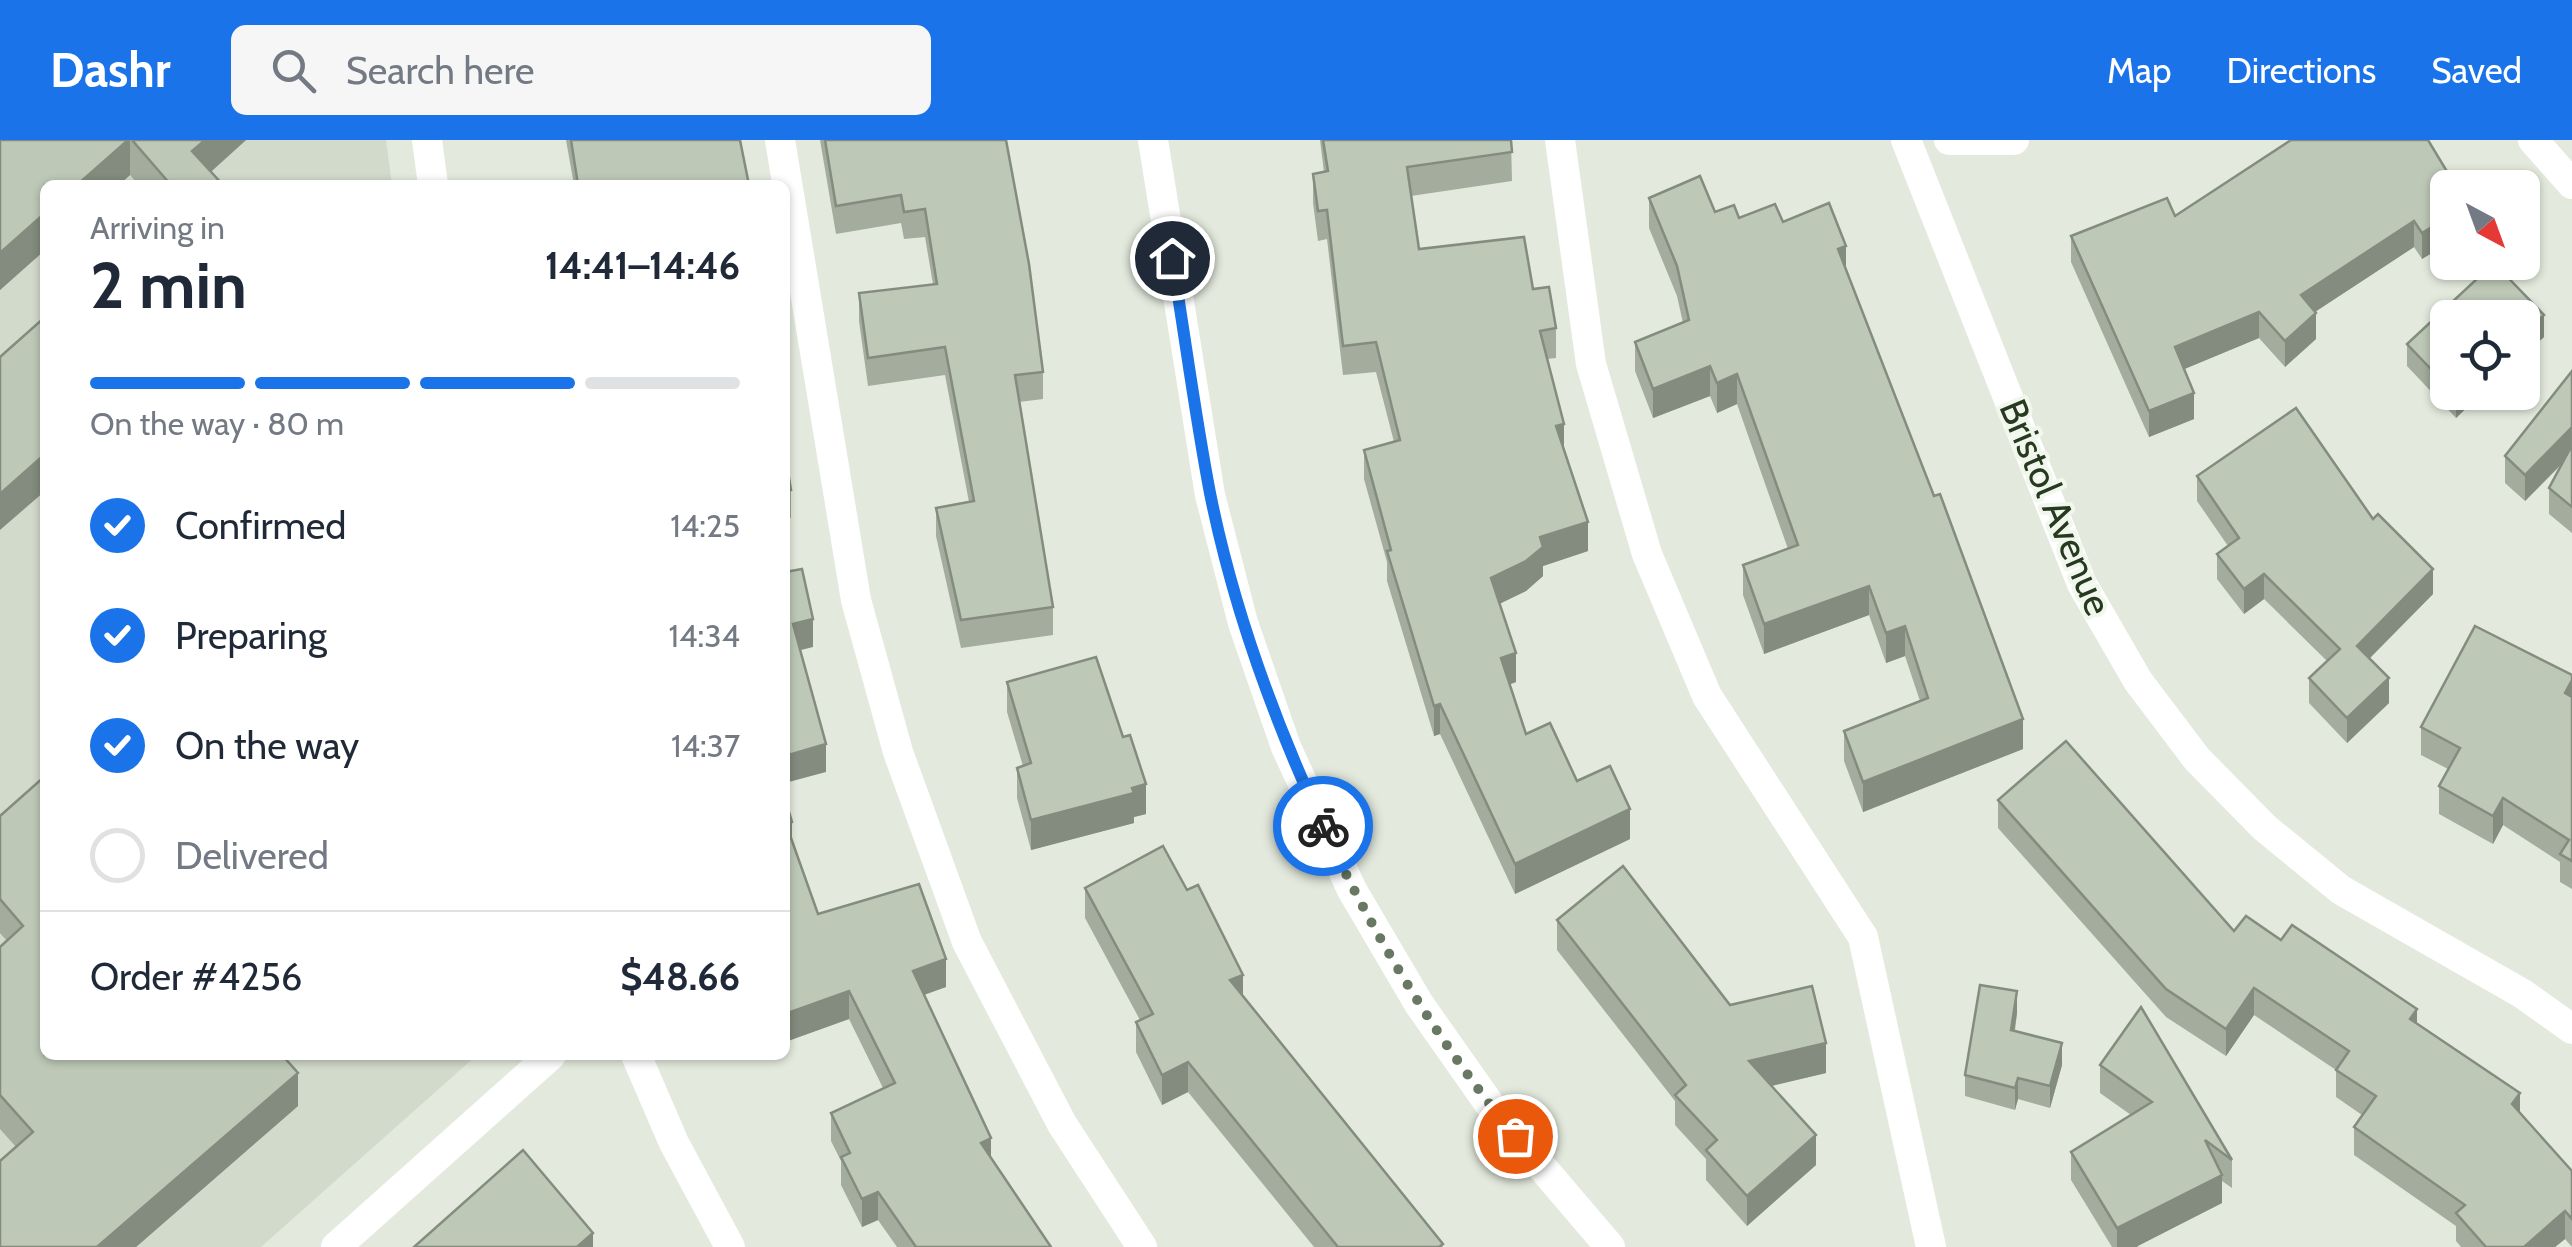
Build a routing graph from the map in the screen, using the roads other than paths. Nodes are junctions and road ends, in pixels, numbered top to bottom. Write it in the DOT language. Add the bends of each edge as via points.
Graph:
graph roads {
  1 [pos="427,140"];
  2 [pos="780,140"];
  3 [pos="1153,140"];
  4 [pos="1560,140"];
  5 [pos="1906,140"];
  6 [pos="1949,140"];
  7 [pos="2014,140"];
  8 [pos="2533,140"];
  9 [pos="433,180"];
  10 [pos="787,180"];
  11 [pos="2572,184"];
  12 [pos="790,201"];
  13 [pos="2572,1030"];
  14 [pos="545,1060"];
  15 [pos="638,1060"];
  16 [pos="336,1247"];
  17 [pos="730,1247"];
  18 [pos="1142,1247"];
  19 [pos="1610,1247"];
  20 [pos="1931,1247"];
  1 -- 9 [label="street"];
  2 -- 10 [label="street"];
  3 -- 19 [label="street" via="1210,495 1243,623 1286,747 1352,890 1419,1004 1495,1112"];
  4 -- 20 [label="street" via="1591,364 1647,554 1707,696 1863,936"];
  5 -- 13 [label="street, Bristol Avenue" via="2082,584 2138,681 2210,772 2265,828 2342,890 2523,994"];
  6 -- 7 [label="street"];
  8 -- 11 [label="street"];
  12 -- 18 [label="street" via="856,600 898,752 966,942 1062,1124"];
  14 -- 16 [label="street"];
  15 -- 17 [label="street"];
}
